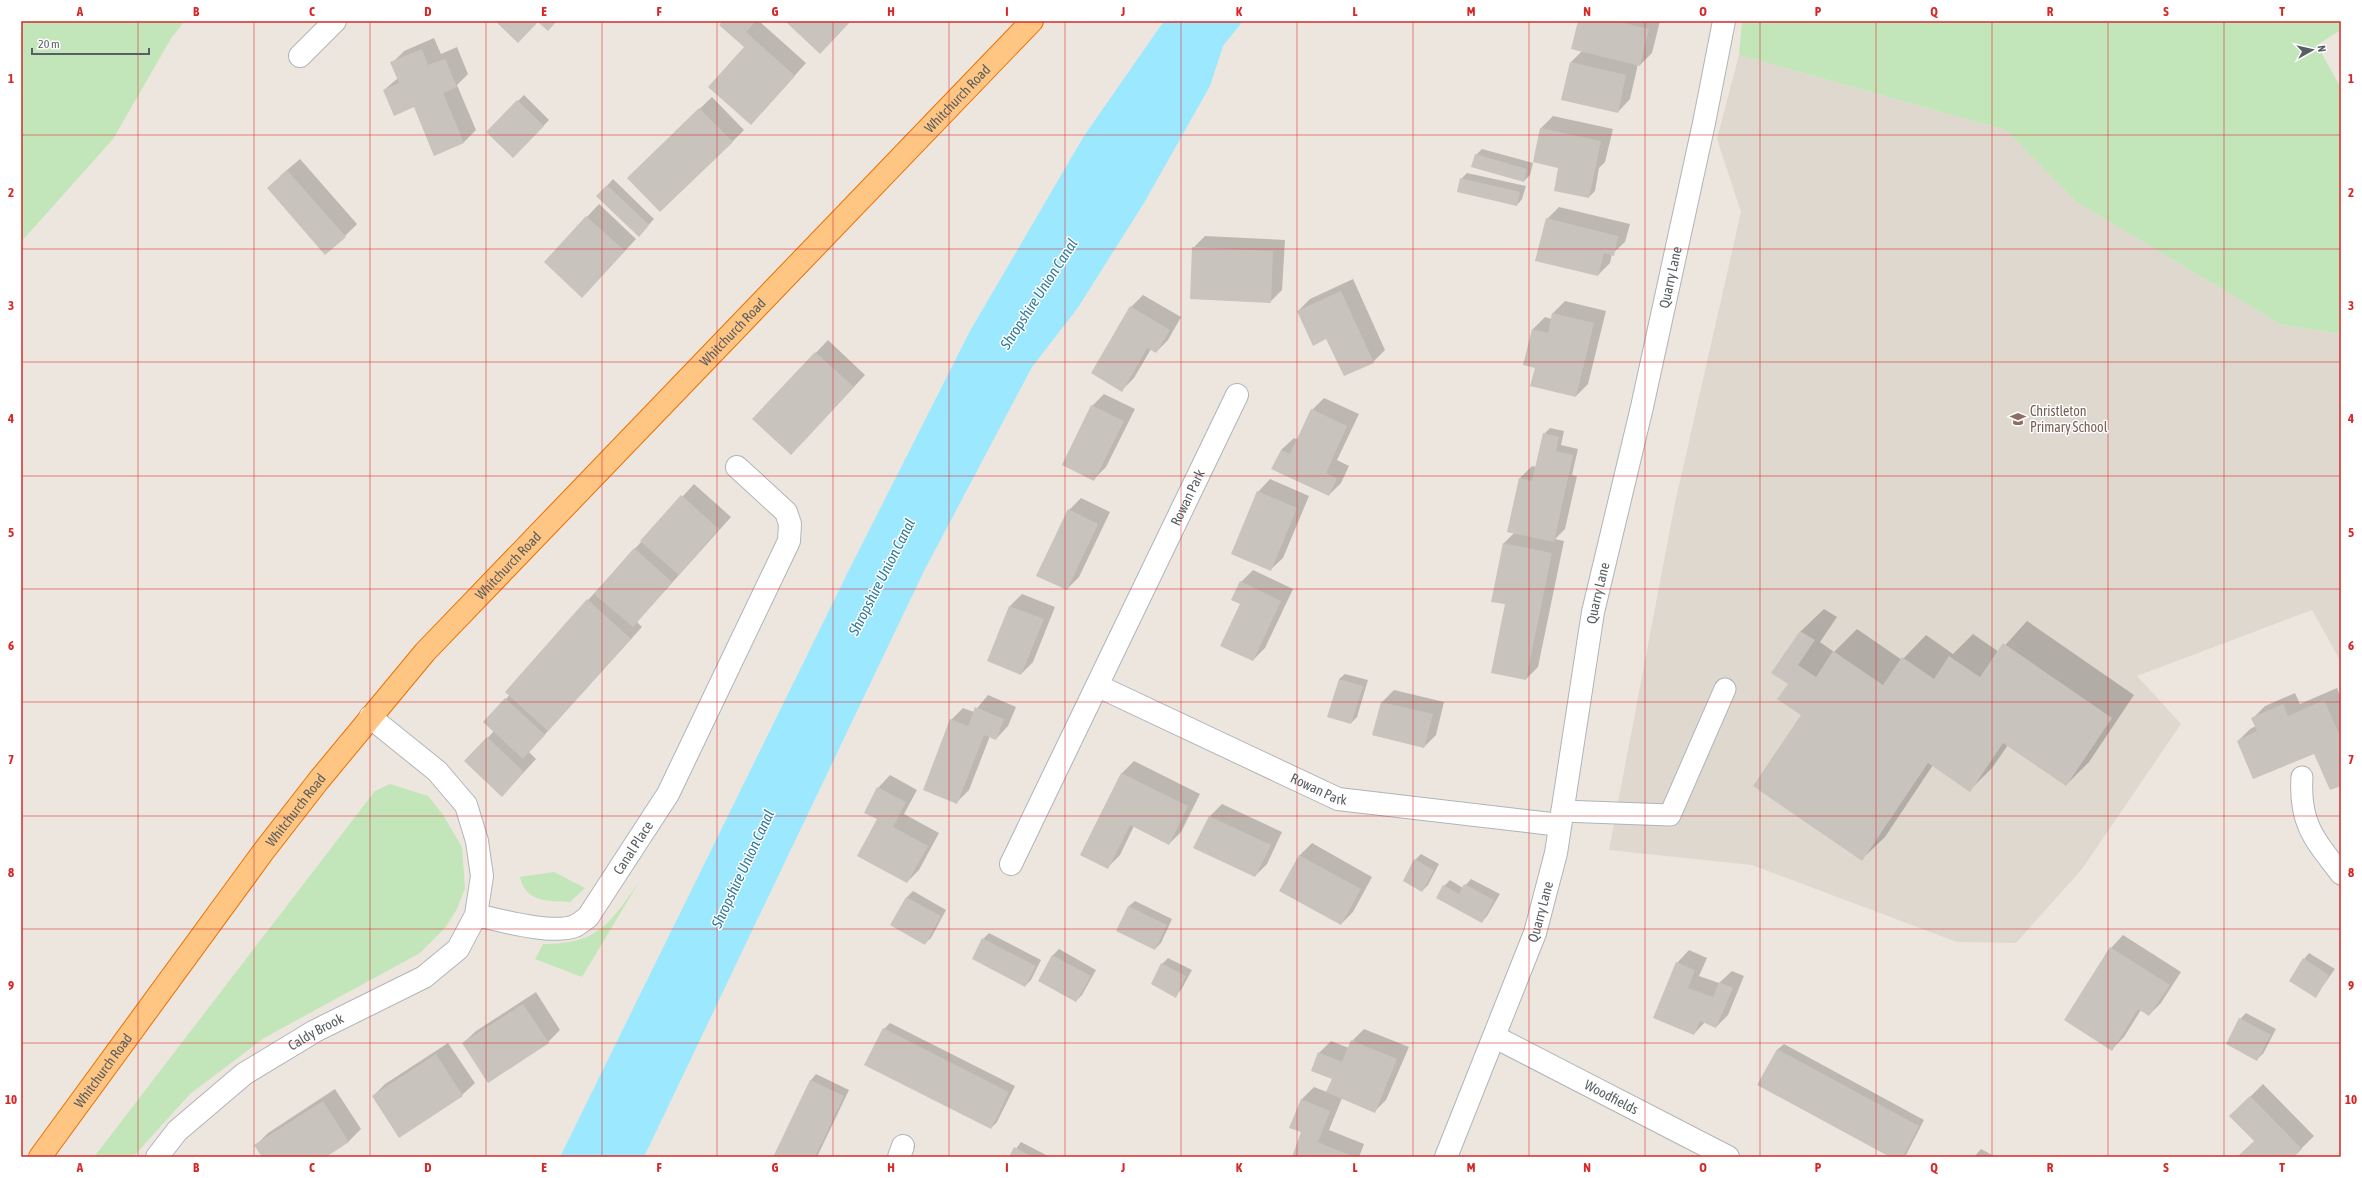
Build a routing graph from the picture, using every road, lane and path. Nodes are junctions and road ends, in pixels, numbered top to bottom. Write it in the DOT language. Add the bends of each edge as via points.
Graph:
graph roads {
  1 [pos="335,21"];
  2 [pos="1032,21"];
  3 [pos="1724,21"];
  4 [pos="300,56"];
  5 [pos="1237,395"];
  6 [pos="737,467"];
  7 [pos="1098,686"];
  8 [pos="1725,689"];
  9 [pos="370,717"];
  10 [pos="2302,777"];
  11 [pos="1561,818"];
  12 [pos="1011,864"];
  13 [pos="2341,874"];
  14 [pos="476,915"];
  15 [pos="1495,1037"];
  16 [pos="40,1157"];
  17 [pos="157,1157"];
  18 [pos="1446,1157"];
  19 [pos="1728,1157"];
  1 -- 4 [label="street"];
  2 -- 9 [label="highway, Whitchurch Road" via="425,652"];
  3 -- 11 [label="street, Quarry Lane" via="1649,377 1593,612"];
  5 -- 7 [label="street, Rowan Park"];
  6 -- 14 [label="street, Canal Place" via="786,512 790,524 789,541 668,794 588,917 574,926 558,929"];
  7 -- 11 [label="street, Rowan Park" via="1338,799"];
  7 -- 12 [label="street, Rowan Park"];
  8 -- 11 [label="lane" via="1670,815"];
  9 -- 14 [label="street" via="436,771 466,806 477,841 482,876"];
  9 -- 16 [label="highway, Whitchurch Road" via="263,852"];
  10 -- 13 [label="lane" via="2301,795 2305,820 2314,838"];
  11 -- 15 [label="street, Quarry Lane" via="1556,853 1535,933"];
  14 -- 17 [label="street, Caldy Brook" via="458,948 424,977 315,1030 244,1074 177,1132"];
  15 -- 18 [label="street, Quarry Lane"];
  15 -- 19 [label="street, Woodfields"];
}
